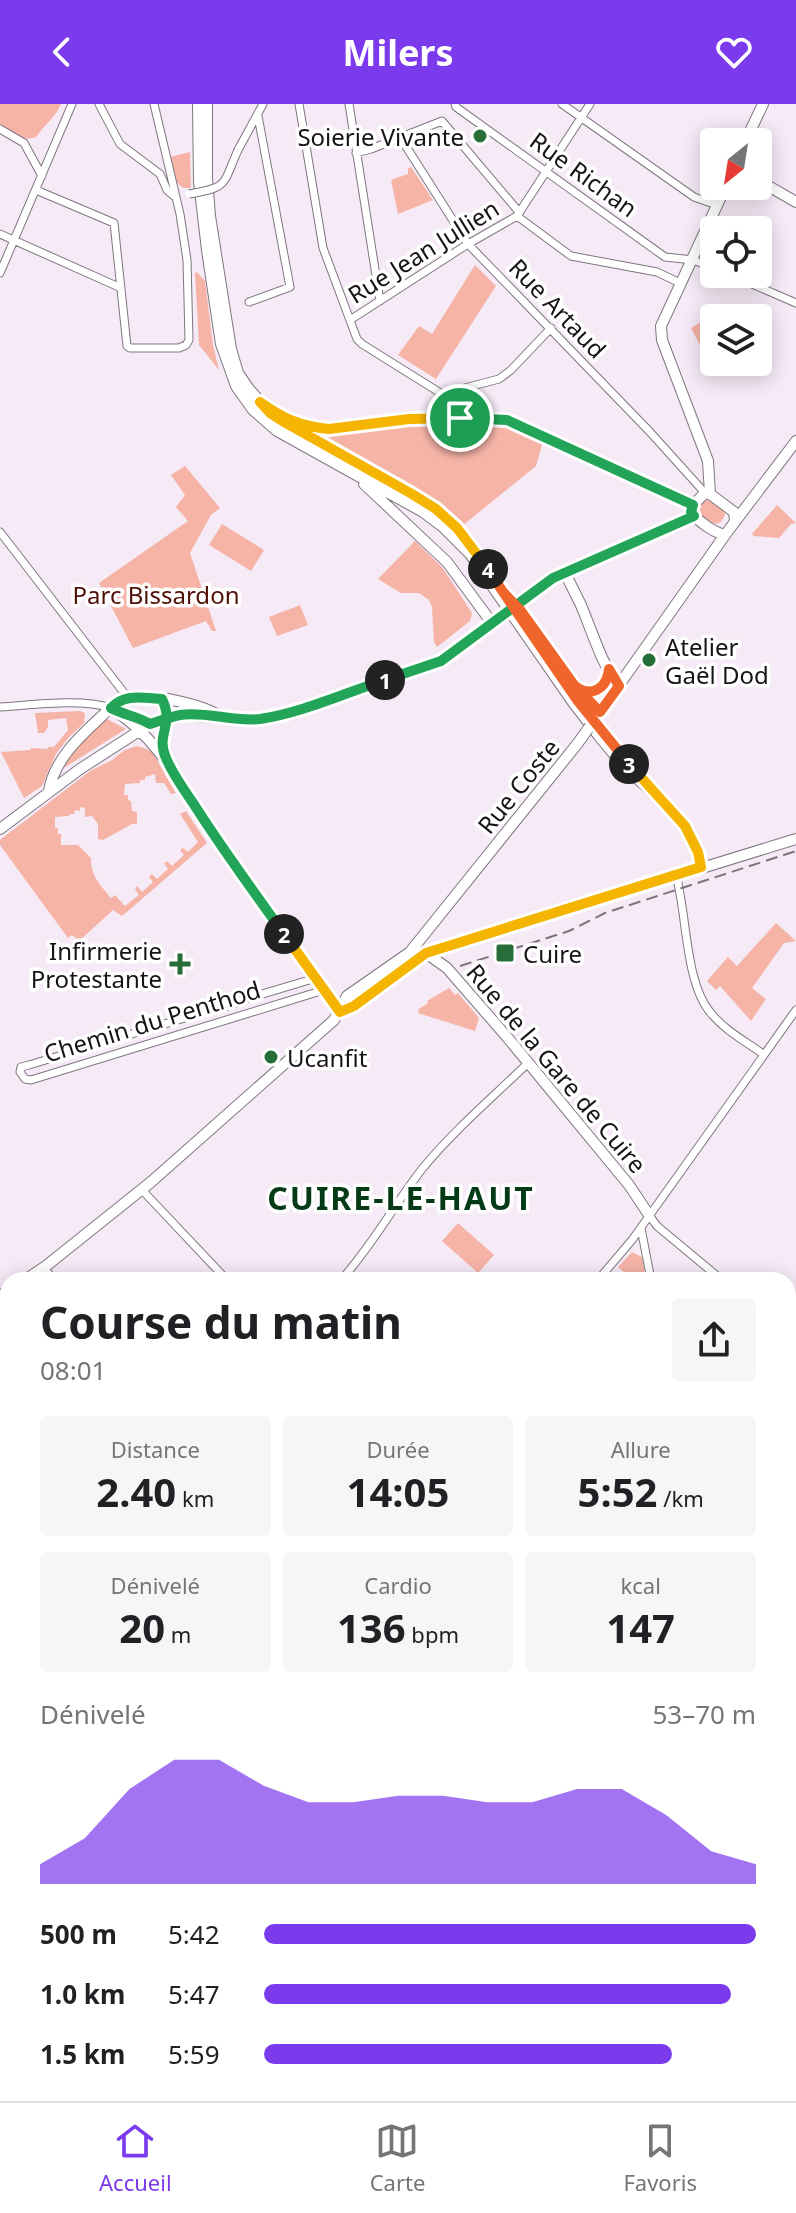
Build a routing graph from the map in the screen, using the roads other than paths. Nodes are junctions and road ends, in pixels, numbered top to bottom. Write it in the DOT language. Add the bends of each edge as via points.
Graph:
graph roads {
  1 [pos="72,104"];
  2 [pos="99,104"];
  3 [pos="154,104"];
  4 [pos="198,104"];
  5 [pos="207,104"];
  6 [pos="263,104"];
  7 [pos="299,104"];
  8 [pos="349,104"];
  9 [pos="562,104"];
  10 [pos="590,104"];
  11 [pos="763,104"];
  12 [pos="456,106"];
  13 [pos="258,116"];
  14 [pos="582,118"];
  15 [pos="752,128"];
  16 [pos="0,129"];
  17 [pos="400,137"];
  18 [pos="356,153"];
  19 [pos="546,171"];
  20 [pos="42,176"];
  21 [pos="772,188"];
  22 [pos="36,190"];
  23 [pos="175,197"];
  24 [pos="719,201"];
  25 [pos="796,202"];
  26 [pos="518,214"];
  27 [pos="0,234"];
  28 [pos="14,240"];
  29 [pos="468,244"];
  30 [pos="665,257"];
  31 [pos="693,260"];
  32 [pos="700,263"];
  33 [pos="657,272"];
  34 [pos="0,273"];
  35 [pos="680,283"];
  36 [pos="121,288"];
  37 [pos="761,288"];
  38 [pos="380,301"];
  39 [pos="249,302"];
  40 [pos="796,303"];
  41 [pos="350,320"];
  42 [pos="551,328"];
  43 [pos="260,402"];
  44 [pos="796,441"];
  45 [pos="346,471"];
  46 [pos="708,494"];
  47 [pos="694,511"];
  48 [pos="735,521"];
  49 [pos="0,532"];
  50 [pos="725,535"];
  51 [pos="565,573"];
  52 [pos="503,592"];
  53 [pos="494,621"];
  54 [pos="609,669"];
  55 [pos="619,686"];
  56 [pos="581,691"];
  57 [pos="128,698"];
  58 [pos="162,699"];
  59 [pos="87,704"];
  60 [pos="0,707"];
  61 [pos="111,708"];
  62 [pos="122,715"];
  63 [pos="598,715"];
  64 [pos="223,718"];
  65 [pos="168,719"];
  66 [pos="94,723"];
  67 [pos="150,724"];
  68 [pos="139,730"];
  69 [pos="167,762"];
  70 [pos="648,788"];
  71 [pos="49,791"];
  72 [pos="0,829"];
  73 [pos="796,839"];
  74 [pos="701,867"];
  75 [pos="676,875"];
  76 [pos="420,940"];
  77 [pos="410,952"];
  78 [pos="426,953"];
  79 [pos="316,978"];
  80 [pos="324,990"];
  81 [pos="796,1010"];
  82 [pos="340,1012"];
  83 [pos="763,1054"];
  84 [pos="528,1063"];
  85 [pos="142,1190"];
  86 [pos="649,1215"];
  87 [pos="641,1228"];
  88 [pos="43,1268"];
  89 [pos="37,1272"];
  90 [pos="47,1272"];
  91 [pos="219,1272"];
  92 [pos="347,1272"];
  93 [pos="605,1272"];
  94 [pos="649,1272"];
  95 [pos="712,1272"];
  1 -- 20 [label="street"];
  2 -- 23 [label="street" via="120,144 160,174"];
  3 -- 23 [label="street"];
  4 -- 45 [label="street" via="200,200 228,368 263,421"];
  5 -- 43 [label="street" via="210,216 231,349 238,373"];
  6 -- 13 [label="street"];
  7 -- 41 [label="street" via="323,248"];
  8 -- 18 [label="street"];
  9 -- 14 [label="street"];
  10 -- 14 [label="street"];
  11 -- 15 [label="street"];
  12 -- 19 [label="street, Rue Richan"];
  13 -- 23 [label="street, bridge" via="219,188"];
  13 -- 39 [label="street" via="290,287"];
  14 -- 19 [label="street"];
  14 -- 24 [label="street" via="694,197"];
  16 -- 20 [label="street" via="24,143"];
  17 -- 18 [label="street"];
  17 -- 26 [label="street" via="440,120 445,123"];
  17 -- 29 [label="street, Rue Artaud"];
  18 -- 38 [label="street"];
  19 -- 26 [label="street"];
  19 -- 30 [label="street, Rue Richan"];
  20 -- 22 [label="street"];
  21 -- 25 [label="street"];
  22 -- 28 [label="street"];
  22 -- 36 [label="street" via="114,223"];
  23 -- 36 [label="street" via="187,260 186,345 130,348"];
  24 -- 31 [label="street"];
  26 -- 29 [label="street, Rue Jean Jullien"];
  26 -- 33 [label="street" via="571,256"];
  27 -- 28 [label="street"];
  28 -- 34 [label="street"];
  28 -- 36 [label="street"];
  29 -- 38 [label="street, Rue Jean Jullien"];
  29 -- 42 [label="street, Rue Artaud"];
  30 -- 31 [label="street, Rue Richan"];
  30 -- 33 [label="street"];
  31 -- 32 [label="street, Rue Richan"];
  31 -- 35 [label="street"];
  33 -- 35 [label="street"];
  35 -- 46 [label="street" via="661,326 662,340 709,466"];
  37 -- 40 [label="street"];
  38 -- 41 [label="street, Rue Jean Jullien"];
  41 -- 42 [label="street" via="362,344 442,394 499,379"];
  42 -- 46 [label="street, Rue Artaud"];
  43 -- 47 [label="street" via="295,424 329,429 409,419 504,419"];
  43 -- 52 [label="street" via="284,422 436,509 473,547"];
  44 -- 48 [label="street, Rue Coste"];
  45 -- 53 [label="street" via="447,562"];
  45 -- 70 [label="street" via="423,512 457,539 572,701"];
  46 -- 47 [label="street"];
  46 -- 48 [label="street" via="734,512"];
  47 -- 50 [label="street"];
  47 -- 51 [label="street"];
  48 -- 50 [label="street, Rue Coste"];
  49 -- 57 [label="street"];
  50 -- 55 [label="street, Rue Coste"];
  51 -- 53 [label="street, bridge"];
  51 -- 54 [label="street"];
  52 -- 56 [label="street"];
  52 -- 70 [label="street" via="577,700"];
  53 -- 64 [label="street" via="436,663 278,716"];
  54 -- 55 [label="street"];
  54 -- 56 [label="street" via="602,687"];
  55 -- 63 [label="street, Rue Coste"];
  56 -- 63 [label="street"];
  57 -- 58 [label="street"];
  57 -- 61 [label="street"];
  58 -- 64 [label="street"];
  58 -- 65 [label="street"];
  59 -- 60 [label="street"];
  59 -- 61 [label="street"];
  59 -- 66 [label="street"];
  61 -- 62 [label="street"];
  61 -- 66 [label="street"];
  62 -- 67 [label="street"];
  62 -- 68 [label="street"];
  63 -- 76 [label="street, Rue Coste, bridge"];
  64 -- 65 [label="street"];
  65 -- 67 [label="street"];
  65 -- 69 [label="street" via="161,745"];
  66 -- 71 [label="street" via="66,753"];
  67 -- 68 [label="street"];
  68 -- 69 [label="street"];
  68 -- 71 [label="street"];
  69 -- 79 [label="street"];
  70 -- 74 [label="street" via="685,826"];
  71 -- 72 [label="street"];
  73 -- 74 [label="street"];
  74 -- 75 [label="street"];
  75 -- 78 [label="street"];
  75 -- 83 [label="street" via="703,1002 720,1023"];
  76 -- 77 [label="street, Rue Coste"];
  76 -- 78 [label="street"];
  77 -- 78 [label="street"];
  77 -- 82 [label="street, Rue Coste" via="347,996"];
  78 -- 82 [label="street, Rue Coste"];
  78 -- 84 [label="street, Rue de la Gare de Cuire" via="447,968"];
  79 -- 80 [label="street"];
  79 -- 80 [label="street, Chemin du Penthod" via="21,1067 20,1072 31,1080"];
  80 -- 82 [label="street"];
  81 -- 83 [label="street"];
  82 -- 85 [label="street, Rue Coste"];
  83 -- 86 [label="street"];
  84 -- 86 [label="street, Rue de la Gare de Cuire"];
  84 -- 92 [label="street" via="441,1147"];
  85 -- 88 [label="street, Rue Coste"];
  85 -- 91 [label="street"];
  86 -- 87 [label="street"];
  86 -- 95 [label="street"];
  87 -- 93 [label="street"];
  87 -- 94 [label="street"];
  88 -- 89 [label="street, Rue Coste"];
  88 -- 90 [label="street"];
}
